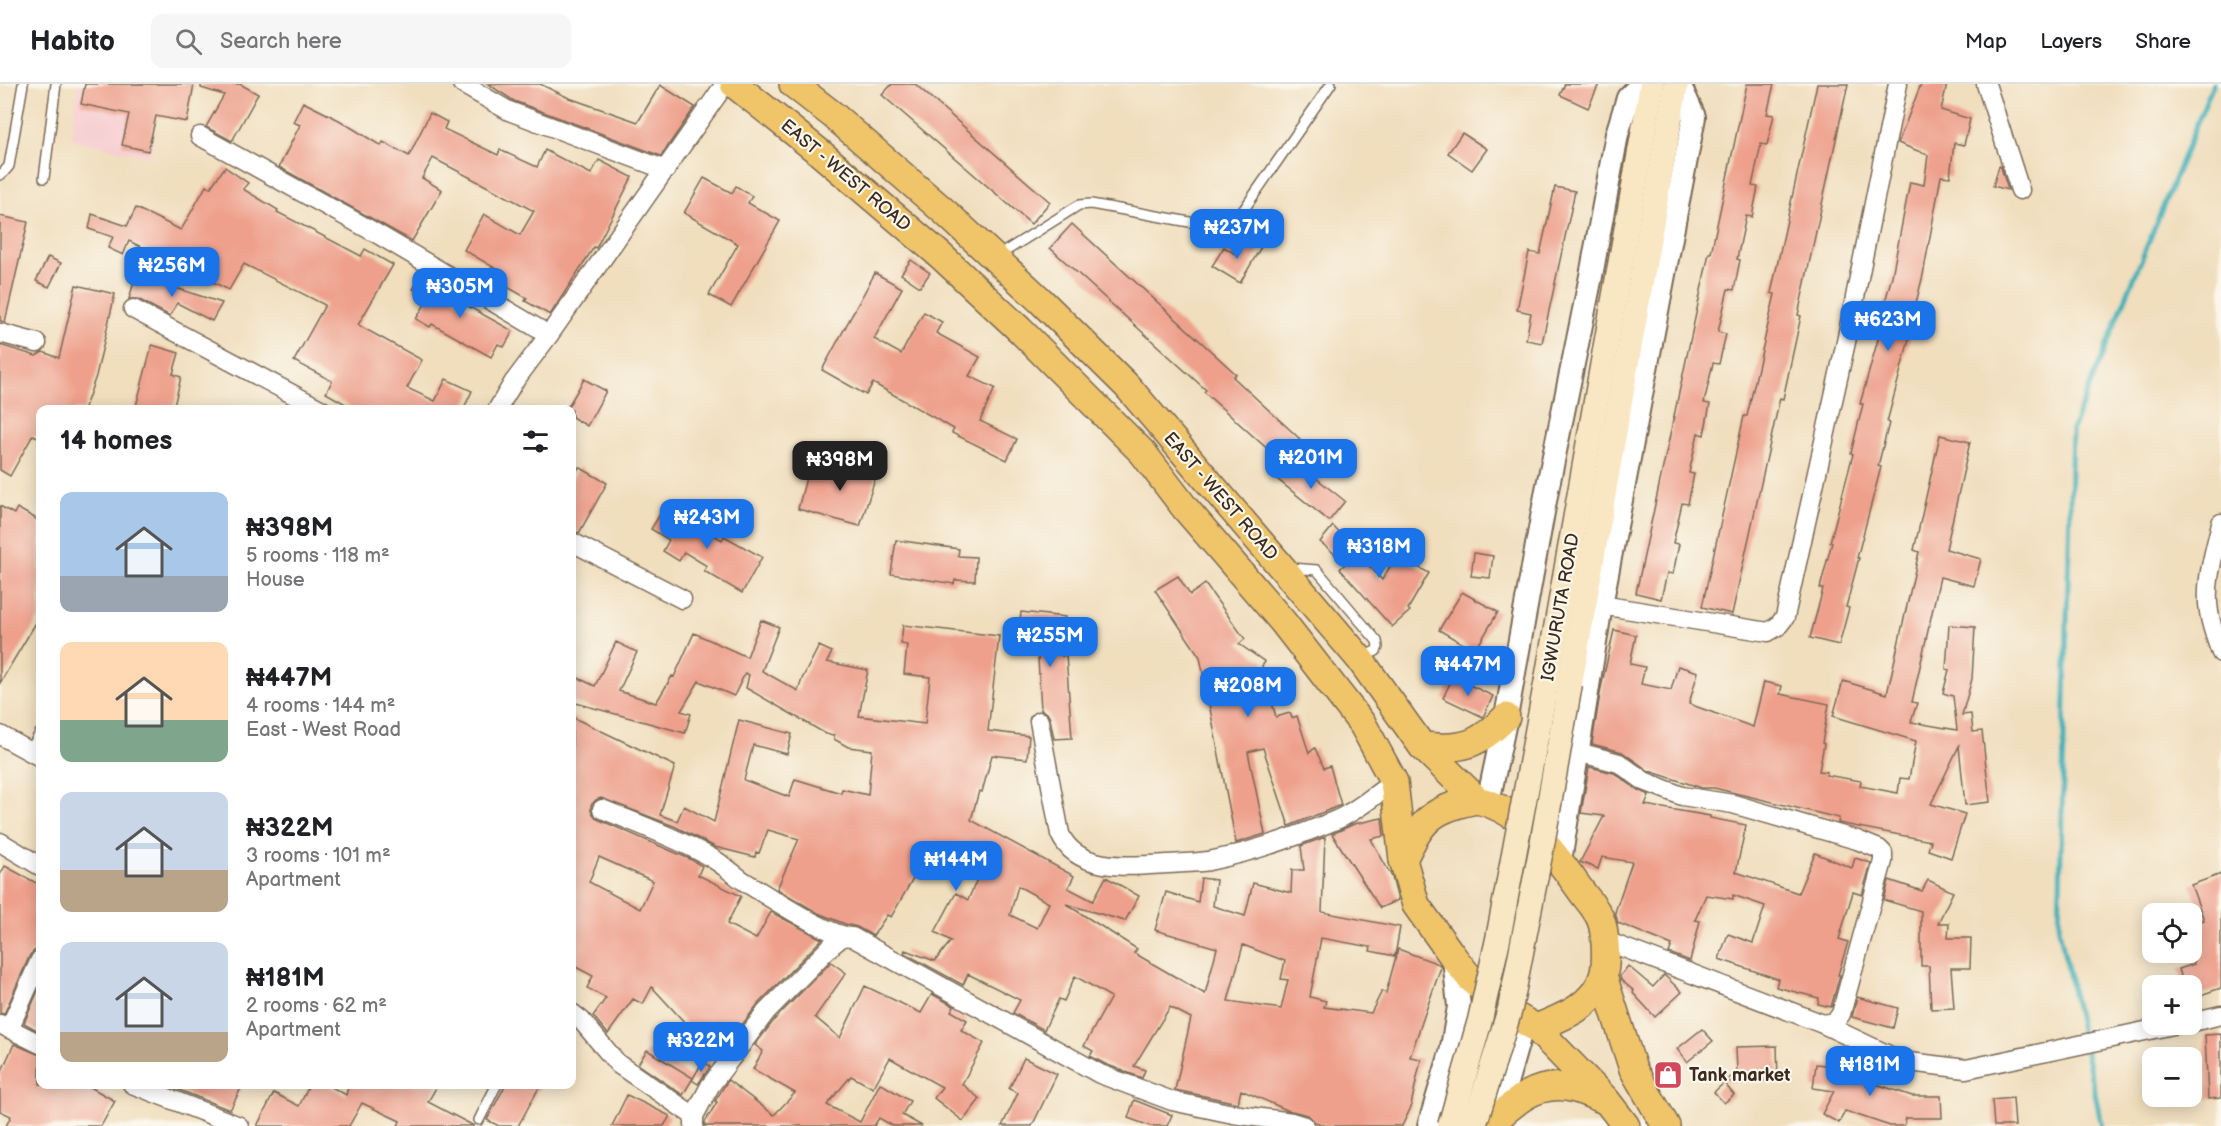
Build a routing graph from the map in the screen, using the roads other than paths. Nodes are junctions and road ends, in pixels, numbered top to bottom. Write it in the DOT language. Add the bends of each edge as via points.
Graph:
graph roads {
  1 [pos="23,84"];
  2 [pos="56,84"];
  3 [pos="462,84"];
  4 [pos="725,84"];
  5 [pos="734,84"];
  6 [pos="793,84"];
  7 [pos="1331,84"];
  8 [pos="1642,84"];
  9 [pos="1652,84"];
  10 [pos="1677,84"];
  11 [pos="1898,84"];
  12 [pos="1986,84"];
  13 [pos="200,136"];
  14 [pos="666,170"];
  15 [pos="0,175"];
  16 [pos="44,178"];
  17 [pos="2020,190"];
  18 [pos="994,258"];
  19 [pos="133,309"];
  20 [pos="0,333"];
  21 [pos="549,335"];
  22 [pos="37,343"];
  23 [pos="313,405"];
  24 [pos="500,405"];
  25 [pos="1164,430"];
  26 [pos="1143,453"];
  27 [pos="2221,523"];
  28 [pos="576,544"];
  29 [pos="682,599"];
  30 [pos="1601,605"];
  31 [pos="2221,652"];
  32 [pos="1559,682"];
  33 [pos="1506,717"];
  34 [pos="1039,721"];
  35 [pos="0,735"];
  36 [pos="1422,746"];
  37 [pos="1578,752"];
  38 [pos="35,754"];
  39 [pos="1394,782"];
  40 [pos="1483,801"];
  41 [pos="602,809"];
  42 [pos="0,842"];
  43 [pos="1403,860"];
  44 [pos="1560,861"];
  45 [pos="36,864"];
  46 [pos="842,937"];
  47 [pos="1605,940"];
  48 [pos="1454,958"];
  49 [pos="36,968"];
  50 [pos="1603,976"];
  51 [pos="576,1016"];
  52 [pos="2221,1016"];
  53 [pos="2202,1020"];
  54 [pos="1530,1024"];
  55 [pos="1823,1024"];
  56 [pos="5,1026"];
  57 [pos="2142,1032"];
  58 [pos="36,1042"];
  59 [pos="145,1089"];
  60 [pos="494,1089"];
  61 [pos="1605,1100"];
  62 [pos="479,1120"];
  63 [pos="694,1121"];
  64 [pos="1488,1124"];
  65 [pos="239,1126"];
  66 [pos="1305,1126"];
  67 [pos="1429,1126"];
  68 [pos="1450,1126"];
  69 [pos="1626,1126"];
  70 [pos="1666,1126"];
  1 -- 15 [label="lane" via="9,166"];
  2 -- 16 [label="lane"];
  3 -- 14 [label="street" via="509,111"];
  4 -- 14 [label="street"];
  5 -- 26 [label="main road, EAST - WEST ROAD" via="941,256"];
  6 -- 18 [label="main road, EAST - WEST ROAD"];
  7 -- 18 [label="lane" via="1240,215 1230,222 1206,225 1079,205"];
  8 -- 33 [label="street" via="1628,98 1617,134"];
  9 -- 32 [label="main road, IGWURUTA ROAD"];
  10 -- 30 [label="street" via="1694,117"];
  10 -- 32 [label="main road, IGWURUTA ROAD"];
  11 -- 30 [label="street" via="1785,617 1768,632"];
  12 -- 17 [label="street"];
  13 -- 21 [label="street"];
  14 -- 21 [label="street"];
  18 -- 25 [label="main road, EAST - WEST ROAD" via="1127,386"];
  19 -- 23 [label="street"];
  20 -- 22 [label="street"];
  21 -- 24 [label="street"];
  25 -- 26 [label="main road"];
  25 -- 36 [label="main road, EAST - WEST ROAD" via="1359,658"];
  26 -- 39 [label="main road, EAST - WEST ROAD" via="1363,725"];
  27 -- 31 [label="street" via="2208,596 2210,621"];
  28 -- 29 [label="street"];
  30 -- 37 [label="street"];
  32 -- 64 [label="main road, bridge" via="1540,856"];
  32 -- 68 [label="main road, IGWURUTA ROAD, bridge" via="1480,1020"];
  33 -- 36 [label="main road" via="1469,744 1450,748"];
  33 -- 40 [label="street"];
  34 -- 39 [label="street" via="1065,845 1089,860 1124,867 1207,861 1253,850 1338,819"];
  35 -- 38 [label="street"];
  36 -- 40 [label="main road, EAST - WEST ROAD"];
  37 -- 44 [label="street"];
  37 -- 55 [label="street" via="1619,763 1644,781 1682,796 1733,804 1857,840 1883,853 1841,1014 1835,1022"];
  39 -- 43 [label="main road, EAST - WEST ROAD"];
  40 -- 43 [label="main road" via="1456,804 1432,815 1414,835"];
  40 -- 44 [label="main road, EAST - WEST ROAD" via="1512,813"];
  41 -- 46 [label="street" via="710,856"];
  42 -- 45 [label="street"];
  43 -- 48 [label="main road" via="1416,905"];
  44 -- 47 [label="main road, EAST - WEST ROAD" via="1600,919"];
  46 -- 63 [label="street" via="766,1012 710,1086"];
  46 -- 66 [label="street" via="852,937 1101,1074 1172,1101"];
  47 -- 50 [label="main road"];
  47 -- 55 [label="street"];
  48 -- 54 [label="main road" via="1502,1008"];
  48 -- 67 [label="street" via="1459,1006 1451,1053"];
  49 -- 56 [label="street"];
  50 -- 54 [label="main road" via="1589,999 1570,1014"];
  50 -- 70 [label="main road" via="1633,1069"];
  51 -- 63 [label="street" via="618,1064"];
  52 -- 53 [label="street"];
  54 -- 61 [label="main road"];
  54 -- 64 [label="street"];
  55 -- 57 [label="street" via="1901,1061 1966,1069"];
  56 -- 58 [label="street"];
  59 -- 65 [label="street"];
  60 -- 62 [label="lane"];
  61 -- 64 [label="main road" via="1567,1087 1545,1087 1523,1095"];
  61 -- 69 [label="main road"];
}
